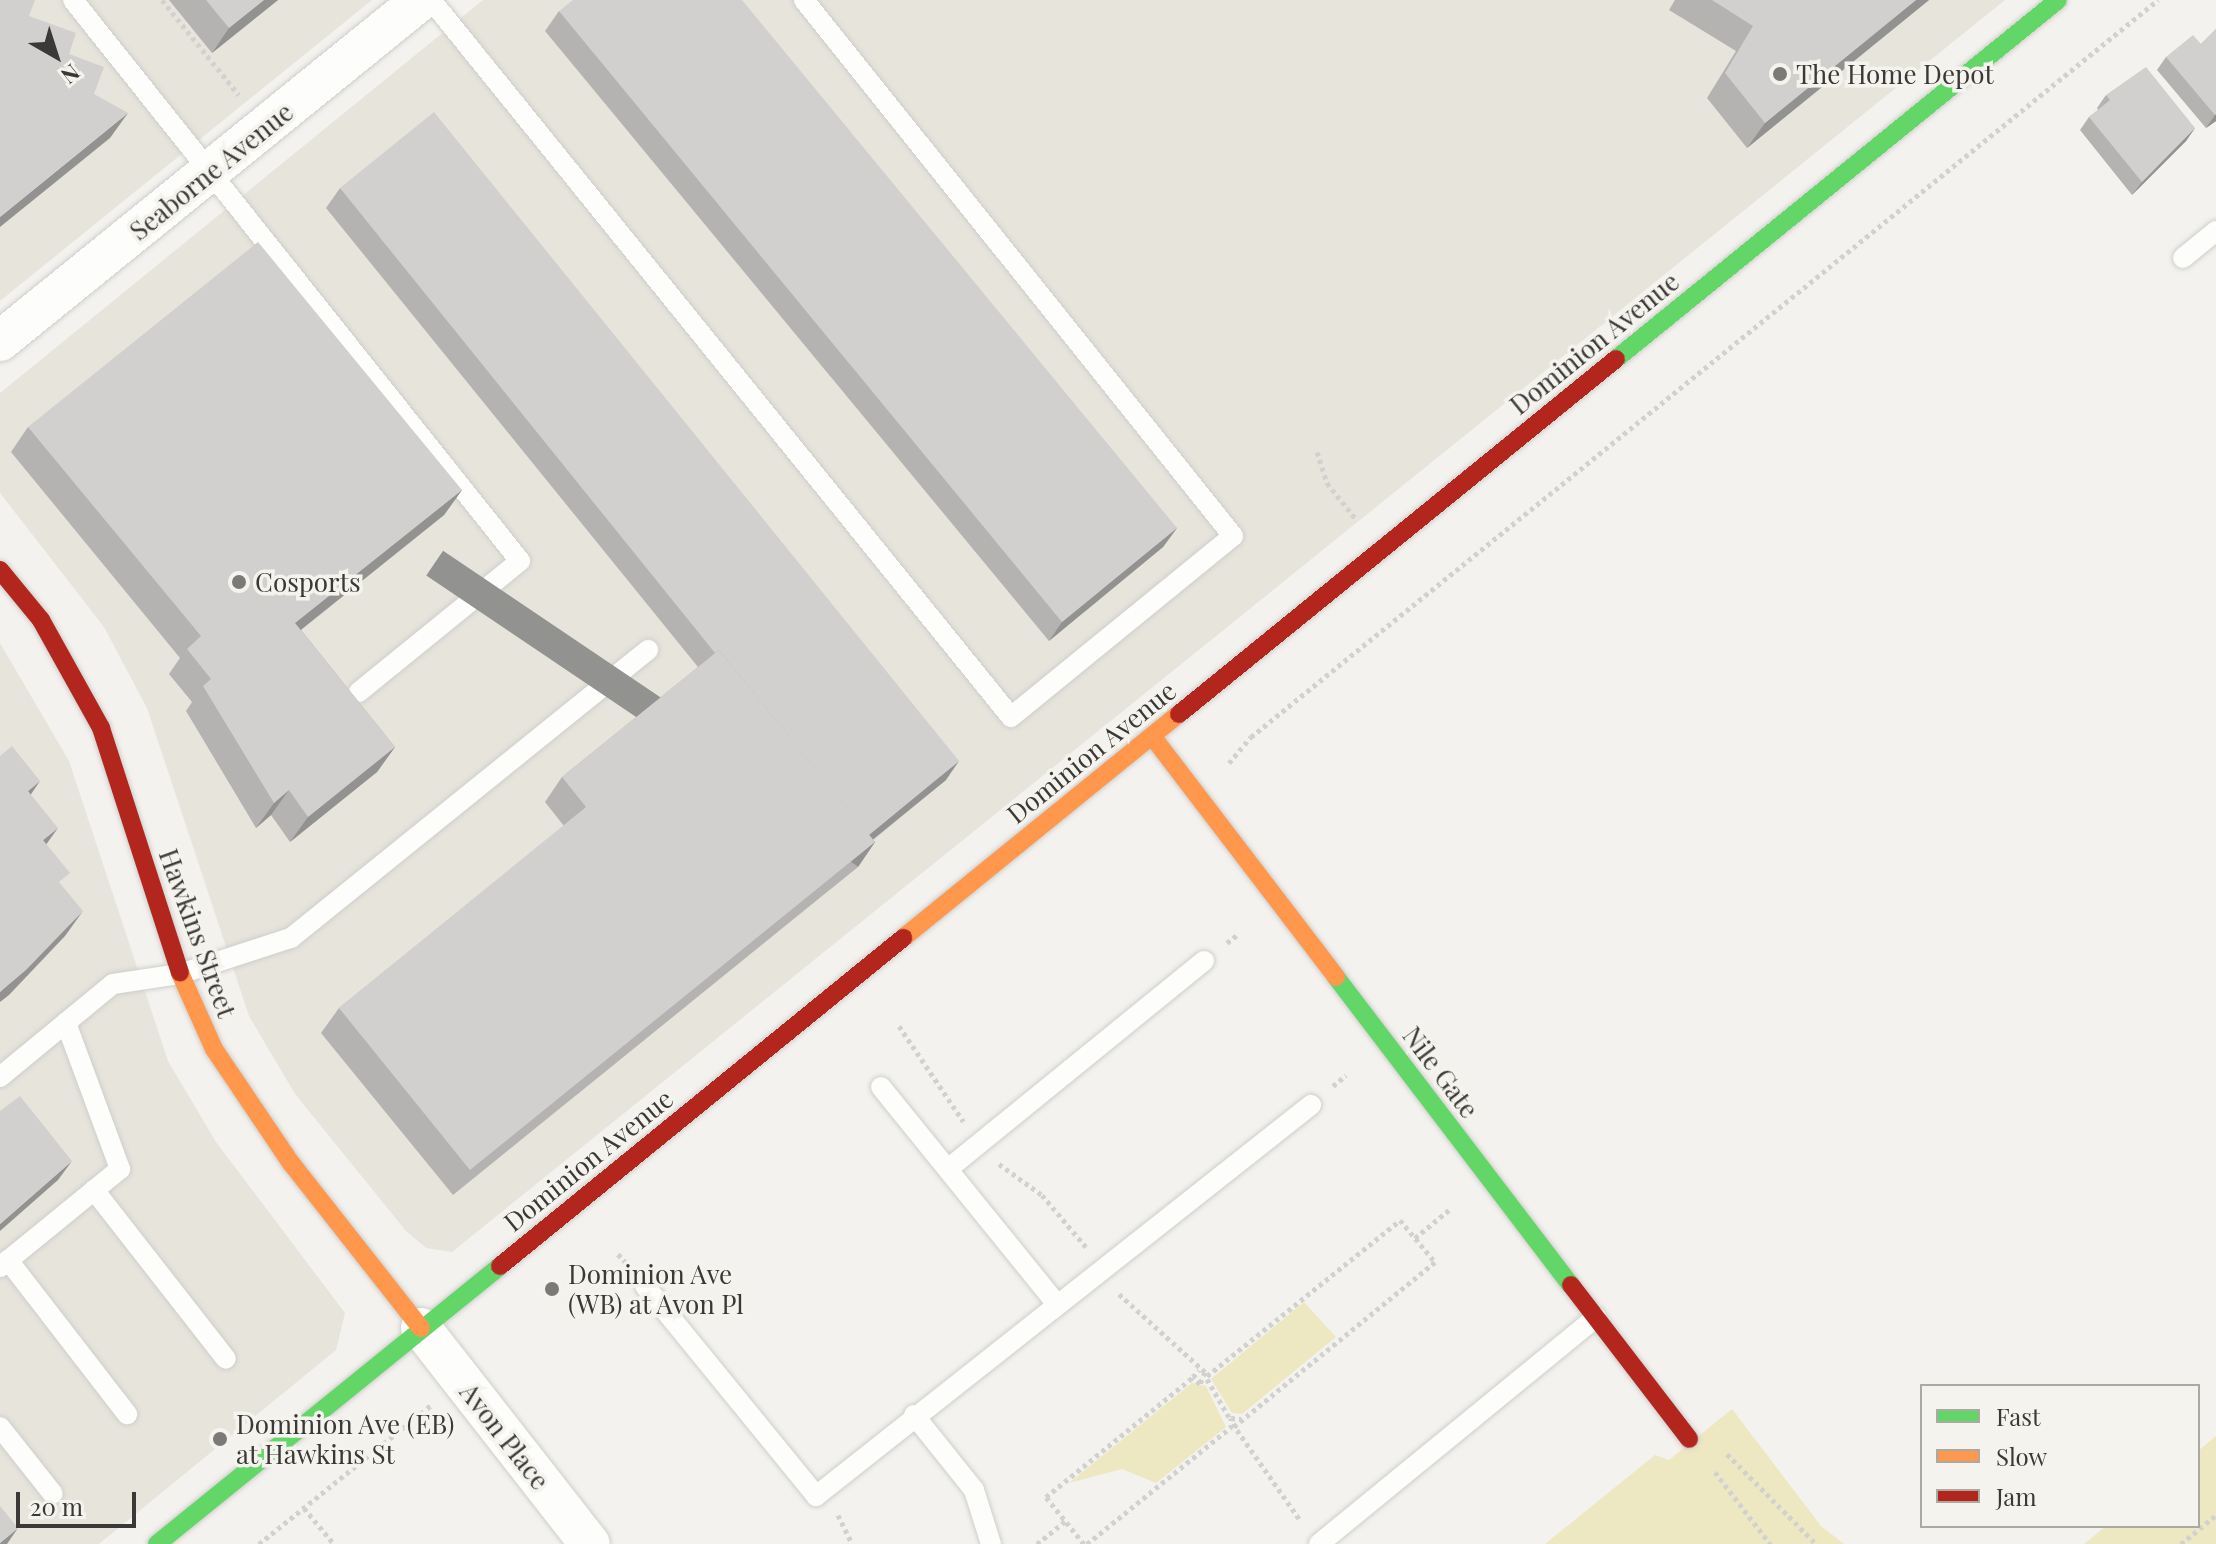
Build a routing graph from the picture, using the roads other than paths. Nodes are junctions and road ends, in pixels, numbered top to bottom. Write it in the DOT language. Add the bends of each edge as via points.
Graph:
graph roads {
  1 [pos="73,0"];
  2 [pos="421,0"];
  3 [pos="431,0"];
  4 [pos="804,0"];
  5 [pos="2058,0"];
  6 [pos="208,173"];
  7 [pos="2216,231"];
  8 [pos="2183,258"];
  9 [pos="0,341"];
  10 [pos="0,570"];
  11 [pos="648,650"];
  12 [pos="359,692"];
  13 [pos="1152,736"];
  14 [pos="1204,961"];
  15 [pos="180,974"];
  16 [pos="66,1023"];
  17 [pos="0,1077"];
  18 [pos="881,1087"];
  19 [pos="1311,1105"];
  20 [pos="948,1169"];
  21 [pos="94,1190"];
  22 [pos="4,1264"];
  23 [pos="645,1286"];
  24 [pos="1054,1301"];
  25 [pos="1596,1317"];
  26 [pos="421,1328"];
  27 [pos="226,1359"];
  28 [pos="127,1414"];
  29 [pos="914,1415"];
  30 [pos="0,1427"];
  31 [pos="1689,1439"];
  32 [pos="53,1494"];
  33 [pos="1313,1537"];
  34 [pos="157,1544"];
  35 [pos="590,1544"];
  36 [pos="991,1544"];
  1 -- 6 [label="lane"];
  2 -- 6 [label="street, Seaborne Avenue"];
  3 -- 4 [label="lane" via="1011,717 1233,536"];
  5 -- 13 [label="main road, Dominion Avenue"];
  6 -- 9 [label="street, Seaborne Avenue"];
  6 -- 12 [label="lane" via="520,561"];
  7 -- 8 [label="lane"];
  10 -- 15 [label="main road, Hawkins Street" via="41,620 101,728"];
  11 -- 15 [label="lane" via="291,938"];
  13 -- 25 [label="main road, Nile Gate"];
  13 -- 26 [label="main road, Dominion Avenue"];
  14 -- 20 [label="lane"];
  15 -- 16 [label="lane" via="113,984"];
  15 -- 26 [label="main road, Hawkins Street" via="241,1096"];
  16 -- 17 [label="lane"];
  16 -- 21 [label="lane" via="120,1169"];
  18 -- 20 [label="lane"];
  19 -- 24 [label="lane" via="1133,1248"];
  20 -- 24 [label="lane"];
  21 -- 22 [label="lane"];
  21 -- 27 [label="lane"];
  22 -- 28 [label="lane"];
  23 -- 29 [label="lane" via="816,1496"];
  24 -- 29 [label="lane"];
  25 -- 31 [label="main road, Nile Gate"];
  25 -- 33 [label="lane"];
  26 -- 34 [label="main road, Dominion Avenue"];
  26 -- 35 [label="street, Avon Place"];
  29 -- 36 [label="lane" via="974,1490"];
  30 -- 32 [label="lane"];
}
